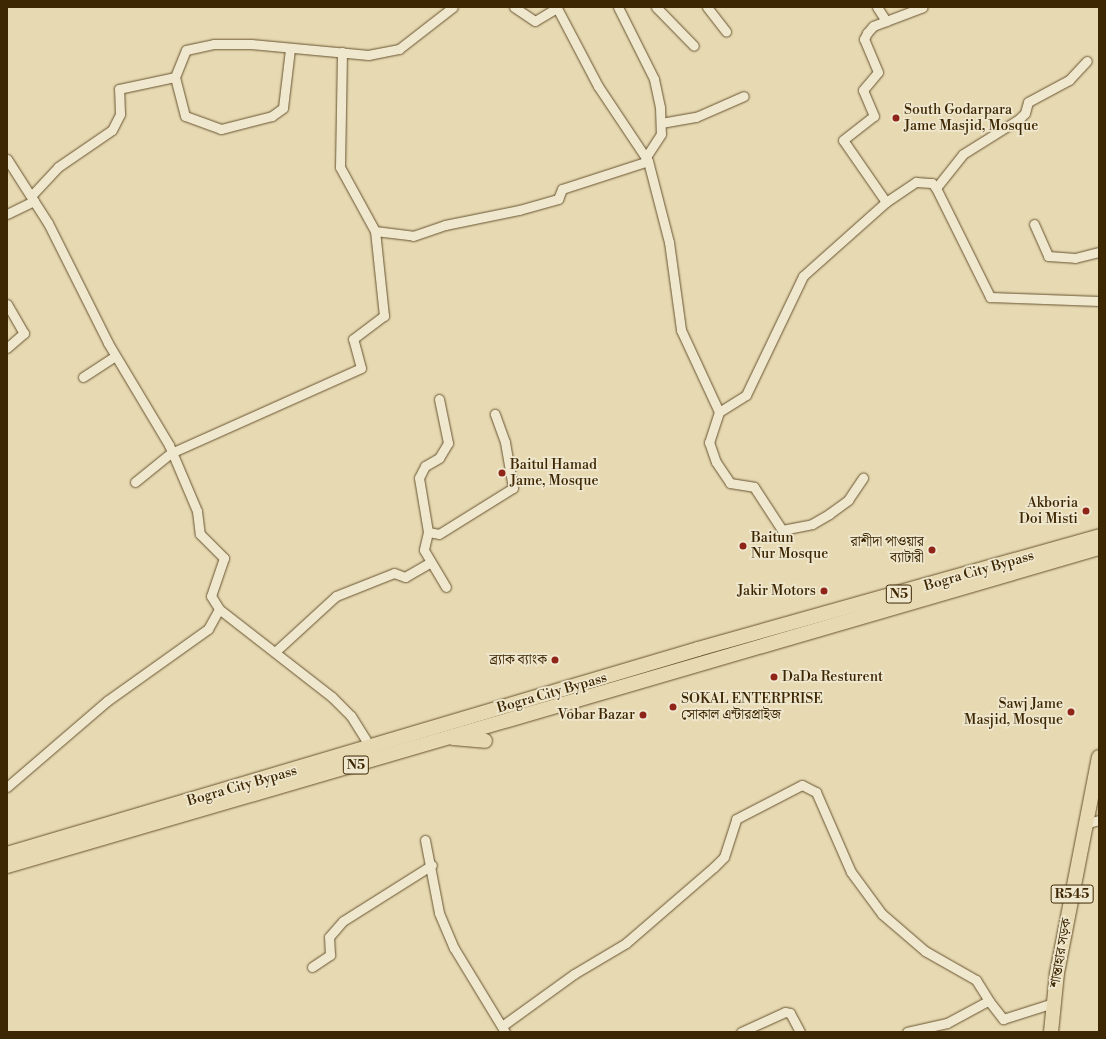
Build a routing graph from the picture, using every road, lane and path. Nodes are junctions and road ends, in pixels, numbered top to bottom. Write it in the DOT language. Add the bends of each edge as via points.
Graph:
graph roads {
  1 [pos="453,7"];
  2 [pos="514,7"];
  3 [pos="618,7"];
  4 [pos="656,7"];
  5 [pos="707,7"];
  6 [pos="877,7"];
  7 [pos="922,7"];
  8 [pos="558,8"];
  9 [pos="886,21"];
  10 [pos="726,31"];
  11 [pos="694,46"];
  12 [pos="290,48"];
  13 [pos="342,52"];
  14 [pos="1087,61"];
  15 [pos="175,77"];
  16 [pos="744,96"];
  17 [pos="661,123"];
  18 [pos="7,159"];
  19 [pos="647,159"];
  20 [pos="936,188"];
  21 [pos="33,198"];
  22 [pos="886,202"];
  23 [pos="7,214"];
  24 [pos="1034,224"];
  25 [pos="375,231"];
  26 [pos="1099,252"];
  27 [pos="1099,301"];
  28 [pos="7,304"];
  29 [pos="7,348"];
  30 [pos="115,356"];
  31 [pos="83,377"];
  32 [pos="439,399"];
  33 [pos="720,412"];
  34 [pos="495,414"];
  35 [pos="171,453"];
  36 [pos="863,478"];
  37 [pos="135,482"];
  38 [pos="428,532"];
  39 [pos="1099,536"];
  40 [pos="1099,548"];
  41 [pos="429,563"];
  42 [pos="446,587"];
  43 [pos="219,609"];
  44 [pos="276,651"];
  45 [pos="701,655"];
  46 [pos="447,738"];
  47 [pos="366,740"];
  48 [pos="485,741"];
  49 [pos="1099,757"];
  50 [pos="7,787"];
  51 [pos="1099,820"];
  52 [pos="1085,824"];
  53 [pos="424,840"];
  54 [pos="7,854"];
  55 [pos="432,865"];
  56 [pos="7,866"];
  57 [pos="312,967"];
  58 [pos="989,1001"];
  59 [pos="1053,1003"];
  60 [pos="504,1029"];
  61 [pos="741,1032"];
  62 [pos="800,1032"];
  63 [pos="907,1032"];
  64 [pos="1051,1032"];
  1 -- 13 [label="street" via="399,49 368,55"];
  2 -- 8 [label="street" via="535,21"];
  3 -- 17 [label="street" via="654,79"];
  4 -- 11 [label="street"];
  5 -- 10 [label="street"];
  6 -- 9 [label="street"];
  7 -- 9 [label="street"];
  8 -- 19 [label="street" via="598,86"];
  9 -- 22 [label="street" via="873,26 864,39 878,72 863,90 874,116 843,140"];
  12 -- 13 [label="street"];
  12 -- 15 [label="street" via="214,44 186,50"];
  12 -- 15 [label="street" via="283,108 256,122 221,129 185,116"];
  13 -- 25 [label="street" via="340,167"];
  14 -- 20 [label="street" via="1069,80 1028,102 1025,113 1019,119 963,154"];
  15 -- 21 [label="street" via="119,89 120,114 112,130 58,167"];
  16 -- 17 [label="street" via="696,117"];
  17 -- 19 [label="street" via="661,134"];
  18 -- 21 [label="street"];
  19 -- 25 [label="street" via="562,189 558,199 519,210 445,225 413,236"];
  19 -- 33 [label="street" via="669,242 681,330"];
  20 -- 22 [label="street" via="932,183 916,182"];
  20 -- 27 [label="street" via="990,297"];
  21 -- 23 [label="street"];
  21 -- 30 [label="street"];
  22 -- 33 [label="street" via="803,276 746,395"];
  24 -- 26 [label="street" via="1048,256 1075,258"];
  25 -- 35 [label="street" via="384,316 352,339 361,368"];
  28 -- 29 [label="street" via="24,333"];
  30 -- 31 [label="street"];
  30 -- 35 [label="street" via="155,417"];
  32 -- 38 [label="street" via="448,443 439,458 425,466 419,478"];
  33 -- 36 [label="street" via="710,442 716,462 730,483 754,487 782,530 812,524 829,514 848,500"];
  34 -- 38 [label="street" via="505,442 513,488 445,530 435,534"];
  35 -- 37 [label="street"];
  35 -- 43 [label="street" via="197,511 200,534 224,558 211,596"];
  38 -- 41 [label="street" via="424,550"];
  39 -- 45 [label="main road, Bogra City Bypass / N5"];
  40 -- 45 [label="main road, Bogra City Bypass / N5"];
  41 -- 42 [label="street"];
  41 -- 44 [label="street" via="405,577 394,573 336,596"];
  43 -- 44 [label="street"];
  43 -- 50 [label="street" via="208,629 107,701"];
  44 -- 47 [label="street" via="332,697 351,716"];
  45 -- 46 [label="main road, Bogra City Bypass / N5"];
  45 -- 54 [label="main road, Bogra City Bypass / N5"];
  46 -- 48 [label="main road"];
  46 -- 56 [label="main road, Bogra City Bypass / N5"];
  49 -- 52 [label="main road, শান্তাহার সড়ক / R545"];
  51 -- 52 [label="street"];
  52 -- 59 [label="main road, শান্তাহার সড়ক / R545"];
  53 -- 55 [label="street"];
  55 -- 57 [label="street" via="343,921 329,937 330,955"];
  55 -- 60 [label="street" via="439,913 454,948"];
  58 -- 59 [label="street" via="1003,1019"];
  58 -- 60 [label="street" via="976,980 925,951 882,914 851,872 816,792 802,785 736,819 724,856 714,867 626,943 574,974"];
  58 -- 63 [label="street" via="947,1023"];
  59 -- 64 [label="main road, শান্তাহার সড়ক / R545"];
  61 -- 62 [label="street" via="785,1012 790,1013"];
}
